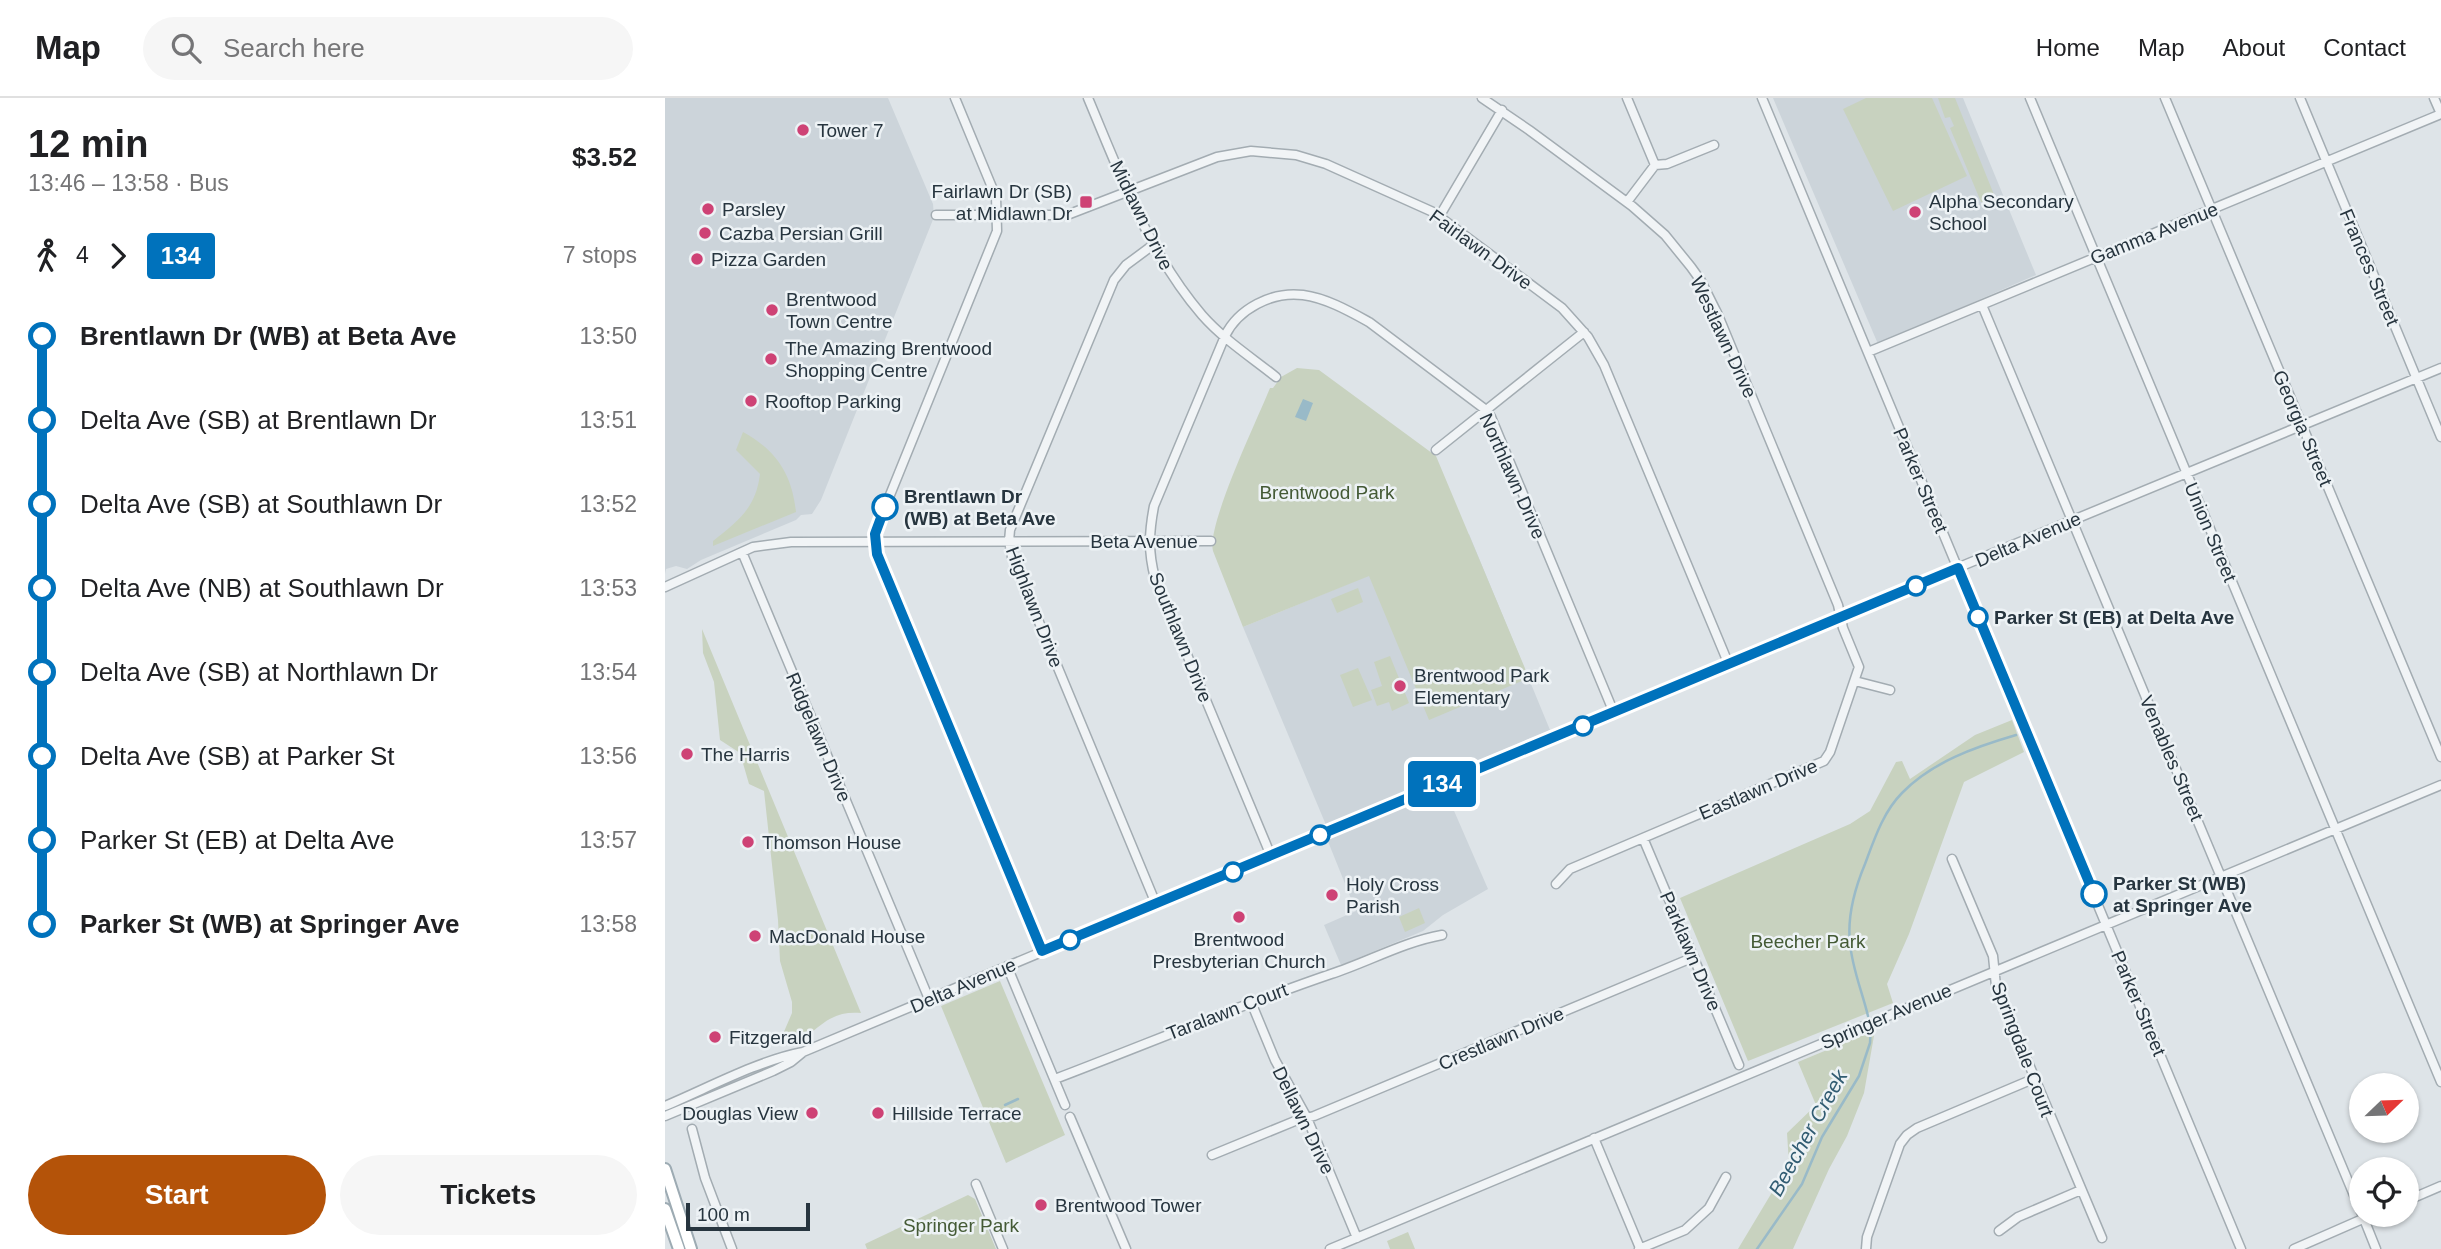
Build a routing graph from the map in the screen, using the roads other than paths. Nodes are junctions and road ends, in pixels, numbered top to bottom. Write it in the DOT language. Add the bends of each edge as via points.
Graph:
graph roads {
  1 [pos="955,98"];
  2 [pos="1089,98"];
  3 [pos="1482,98"];
  4 [pos="1627,98"];
  5 [pos="1762,98"];
  6 [pos="2030,98"];
  7 [pos="2165,98"];
  8 [pos="2300,98"];
  9 [pos="2434,98"];
  10 [pos="1501,110"];
  11 [pos="2441,114"];
  12 [pos="1714,145"];
  13 [pos="2327,163"];
  14 [pos="1655,166"];
  15 [pos="1128,192"];
  16 [pos="1627,202"];
  17 [pos="2212,210"];
  18 [pos="936,215"];
  19 [pos="998,216"];
  20 [pos="1439,217"];
  21 [pos="1153,245"];
  22 [pos="2096,257"];
  23 [pos="1982,305"];
  24 [pos="1584,332"];
  25 [pos="1225,336"];
  26 [pos="1868,352"];
  27 [pos="2441,368"];
  28 [pos="1276,377"];
  29 [pos="2417,378"];
  30 [pos="1486,410"];
  31 [pos="2302,426"];
  32 [pos="2441,437"];
  33 [pos="1436,450"];
  34 [pos="2186,473"];
  35 [pos="2073,520"];
  36 [pos="874,541"];
  37 [pos="1009,541"];
  38 [pos="1149,541"];
  39 [pos="1211,541"];
  40 [pos="742,552"];
  41 [pos="1958,568"];
  42 [pos="665,587"];
  43 [pos="1841,618"];
  44 [pos="1729,665"];
  45 [pos="1855,681"];
  46 [pos="1890,690"];
  47 [pos="1614,713"];
  48 [pos="2441,757"];
  49 [pos="2441,785"];
  50 [pos="2336,830"];
  51 [pos="1643,838"];
  52 [pos="1271,856"];
  53 [pos="1952,859"];
  54 [pos="2222,876"];
  55 [pos="1556,884"];
  56 [pos="1156,904"];
  57 [pos="2106,925"];
  58 [pos="1442,935"];
  59 [pos="1042,951"];
  60 [pos="1694,957"];
  61 [pos="1007,966"];
  62 [pos="1994,971"];
  63 [pos="929,999"];
  64 [pos="1251,1002"];
  65 [pos="803,1052"];
  66 [pos="1739,1065"];
  67 [pos="1055,1079"];
  68 [pos="2033,1079"];
  69 [pos="2441,1082"];
  70 [pos="1065,1105"];
  71 [pos="665,1106"];
  72 [pos="665,1116"];
  73 [pos="1070,1117"];
  74 [pos="1307,1118"];
  75 [pos="692,1129"];
  76 [pos="1594,1138"];
  77 [pos="1212,1155"];
  78 [pos="665,1169"];
  79 [pos="1726,1177"];
  80 [pos="976,1184"];
  81 [pos="2349,1184"];
  82 [pos="2441,1186"];
  83 [pos="2081,1189"];
  84 [pos="2419,1195"];
  85 [pos="665,1209"];
  86 [pos="2349,1222"];
  87 [pos="2367,1227"];
  88 [pos="1999,1231"];
  89 [pos="1357,1238"];
  90 [pos="2102,1238"];
  91 [pos="679,1249"];
  92 [pos="691,1249"];
  93 [pos="732,1249"];
  94 [pos="1003,1249"];
  95 [pos="1126,1249"];
  96 [pos="1330,1249"];
  97 [pos="1640,1249"];
  98 [pos="1866,1249"];
  99 [pos="2241,1249"];
  100 [pos="2294,1249"];
  101 [pos="2376,1249"];
  1 -- 19 [label="street" via="993,188"];
  2 -- 15 [label="street, Midlawn Drive"];
  3 -- 10 [label="street, Westlawn Drive"];
  4 -- 14 [label="street"];
  5 -- 26 [label="street, Parker Street"];
  6 -- 22 [label="street, Union Street"];
  7 -- 17 [label="street, Georgia Street"];
  8 -- 13 [label="street, Frances Street"];
  9 -- 11 [label="street"];
  10 -- 16 [label="street, Westlawn Drive"];
  10 -- 20 [label="street"];
  11 -- 13 [label="street, Gamma Avenue"];
  12 -- 14 [label="street"];
  13 -- 17 [label="street, Gamma Avenue"];
  13 -- 29 [label="street, Frances Street"];
  14 -- 16 [label="street"];
  15 -- 19 [label="street, Fairlawn Drive" via="1067,215"];
  15 -- 20 [label="street, Fairlawn Drive" via="1208,159 1278,152 1326,164"];
  15 -- 21 [label="street, Midlawn Drive"];
  16 -- 43 [label="street, Westlawn Drive" via="1677,249 1710,297"];
  17 -- 22 [label="street, Gamma Avenue"];
  17 -- 31 [label="street, Georgia Street"];
  18 -- 19 [label="street, Fairlawn Drive"];
  19 -- 36 [label="street" via="995,241"];
  20 -- 24 [label="street, Fairlawn Drive" via="1556,303"];
  21 -- 25 [label="street, Midlawn Drive" via="1202,315"];
  21 -- 37 [label="street, Highlawn Drive" via="1114,279"];
  22 -- 23 [label="street, Gamma Avenue"];
  22 -- 34 [label="street, Union Street"];
  23 -- 26 [label="street, Gamma Avenue"];
  23 -- 35 [label="street, Venables Street"];
  24 -- 30 [label="street"];
  24 -- 44 [label="street, Fairlawn Drive" via="1604,365"];
  25 -- 28 [label="street, Midlawn Drive"];
  25 -- 30 [label="street, Northlawn Drive" via="1241,315 1271,299 1303,295 1325,301 1369,322"];
  25 -- 38 [label="street, Southlawn Drive" via="1154,506"];
  26 -- 41 [label="street, Parker Street"];
  27 -- 29 [label="street, Delta Avenue"];
  29 -- 31 [label="street, Delta Avenue"];
  29 -- 32 [label="street, Frances Street"];
  30 -- 33 [label="street"];
  30 -- 47 [label="street, Northlawn Drive"];
  31 -- 34 [label="street, Delta Avenue"];
  31 -- 48 [label="street, Georgia Street"];
  34 -- 35 [label="street, Delta Avenue"];
  34 -- 50 [label="street, Union Street"];
  35 -- 41 [label="street, Delta Avenue"];
  35 -- 54 [label="street, Venables Street"];
  36 -- 37 [label="street, Beta Avenue"];
  36 -- 40 [label="street, Beta Avenue" via="791,542"];
  36 -- 59 [label="street"];
  37 -- 38 [label="street, Beta Avenue"];
  37 -- 56 [label="street, Highlawn Drive"];
  38 -- 39 [label="street, Beta Avenue"];
  38 -- 52 [label="street, Southlawn Drive" via="1155,578"];
  40 -- 42 [label="street, Beta Avenue"];
  40 -- 63 [label="street, Ridgelawn Drive"];
  41 -- 43 [label="street, Delta Avenue"];
  41 -- 57 [label="street, Parker Street"];
  43 -- 44 [label="street, Delta Avenue"];
  43 -- 45 [label="street, Eastlawn Drive" via="1859,667"];
  44 -- 47 [label="street, Delta Avenue"];
  45 -- 46 [label="street"];
  45 -- 51 [label="street, Eastlawn Drive" via="1824,761"];
  47 -- 52 [label="street, Delta Avenue"];
  49 -- 50 [label="street, Springer Avenue"];
  50 -- 54 [label="street, Springer Avenue"];
  50 -- 69 [label="street, Union Street"];
  51 -- 55 [label="street, Eastlawn Drive" via="1570,869"];
  51 -- 60 [label="street, Parklawn Drive"];
  52 -- 56 [label="street, Delta Avenue"];
  53 -- 62 [label="street, Springdale Court" via="1994,960"];
  54 -- 57 [label="street, Springer Avenue"];
  54 -- 81 [label="street, Venables Street"];
  56 -- 59 [label="street, Delta Avenue"];
  57 -- 62 [label="street, Springer Avenue"];
  57 -- 99 [label="street, Parker Street"];
  58 -- 64 [label="street, Taralawn Court"];
  59 -- 61 [label="street, Delta Avenue"];
  60 -- 66 [label="street, Parklawn Drive"];
  60 -- 74 [label="street, Crestlawn Drive"];
  61 -- 63 [label="street, Delta Avenue"];
  61 -- 67 [label="street"];
  62 -- 68 [label="street, Springdale Court"];
  62 -- 76 [label="street, Springer Avenue"];
  63 -- 65 [label="street, Delta Avenue"];
  64 -- 67 [label="street, Taralawn Court"];
  64 -- 74 [label="street, Dellawn Drive" via="1275,1060"];
  65 -- 71 [label="street, Delta Avenue"];
  65 -- 72 [label="street, Delta Avenue" via="773,1071"];
  67 -- 70 [label="street"];
  68 -- 83 [label="street, Springdale Court"];
  68 -- 98 [label="street" via="1907,1135"];
  73 -- 95 [label="street"];
  74 -- 77 [label="street, Crestlawn Drive"];
  74 -- 89 [label="street, Dellawn Drive"];
  75 -- 93 [label="street"];
  76 -- 89 [label="street, Springer Avenue"];
  76 -- 97 [label="street"];
  78 -- 92 [label="main road"];
  79 -- 97 [label="street" via="1709,1208 1685,1230"];
  80 -- 94 [label="street"];
  82 -- 84 [label="street"];
  83 -- 88 [label="street" via="2018,1217"];
  83 -- 90 [label="street, Springdale Court"];
  85 -- 91 [label="main road"];
  86 -- 100 [label="street"];
  87 -- 101 [label="street, Venables Street"];
  89 -- 96 [label="street, Springer Avenue"];
}
